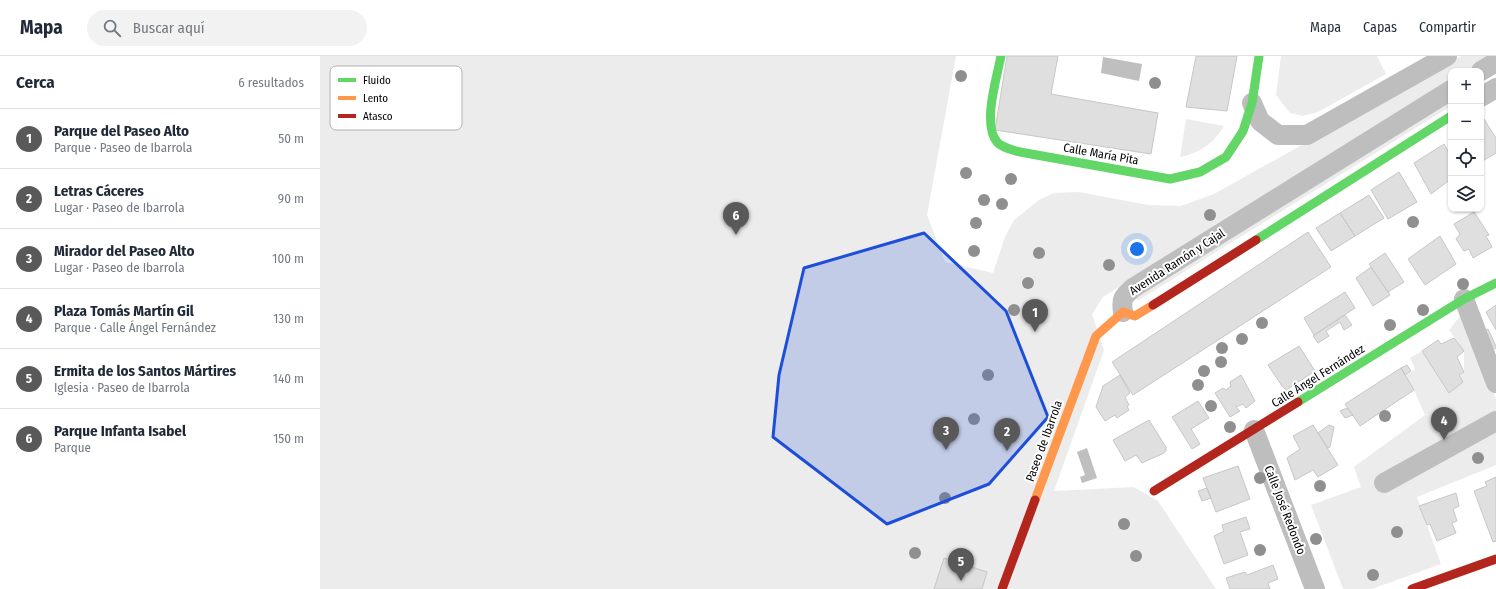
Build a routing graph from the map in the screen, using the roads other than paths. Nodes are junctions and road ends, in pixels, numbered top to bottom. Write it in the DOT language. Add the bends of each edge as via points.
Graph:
graph roads {
  1 [pos="1001,56"];
  2 [pos="1259,56"];
  3 [pos="1447,56"];
  4 [pos="1496,62"];
  5 [pos="1484,69"];
  6 [pos="1496,88"];
  7 [pos="1448,92"];
  8 [pos="1484,95"];
  9 [pos="1252,102"];
  10 [pos="1448,118"];
  11 [pos="1496,283"];
  12 [pos="1464,299"];
  13 [pos="1123,312"];
  14 [pos="1496,383"];
  15 [pos="1496,422"];
  16 [pos="1254,430"];
  17 [pos="1384,483"];
  18 [pos="1154,491"];
  19 [pos="1496,559"];
  20 [pos="1002,589"];
  21 [pos="1315,589"];
  22 [pos="1412,589"];
  1 -- 9 [label="street, Calle María Pita" via="990,122 992,135 998,143 1020,152 1170,179 1200,172 1226,157 1243,131"];
  2 -- 9 [label="street, Calle María Pita"];
  3 -- 9 [label="street" via="1307,135 1278,135 1260,121"];
  4 -- 5 [label="street"];
  6 -- 8 [label="street"];
  7 -- 13 [label="street, Avenida Ramón y Cajal" via="1133,288 1121,302"];
  10 -- 13 [label="street, Avenida Ramón y Cajal" via="1136,316"];
  11 -- 12 [label="street, Calle Ángel Fernández"];
  12 -- 14 [label="street"];
  12 -- 16 [label="street, Calle Ángel Fernández"];
  13 -- 20 [label="street, Paseo de Ibarrola" via="1096,336"];
  15 -- 17 [label="street"];
  16 -- 18 [label="street, Calle Ángel Fernández"];
  16 -- 21 [label="street, Calle José Redondo"];
  19 -- 22 [label="street"];
}
